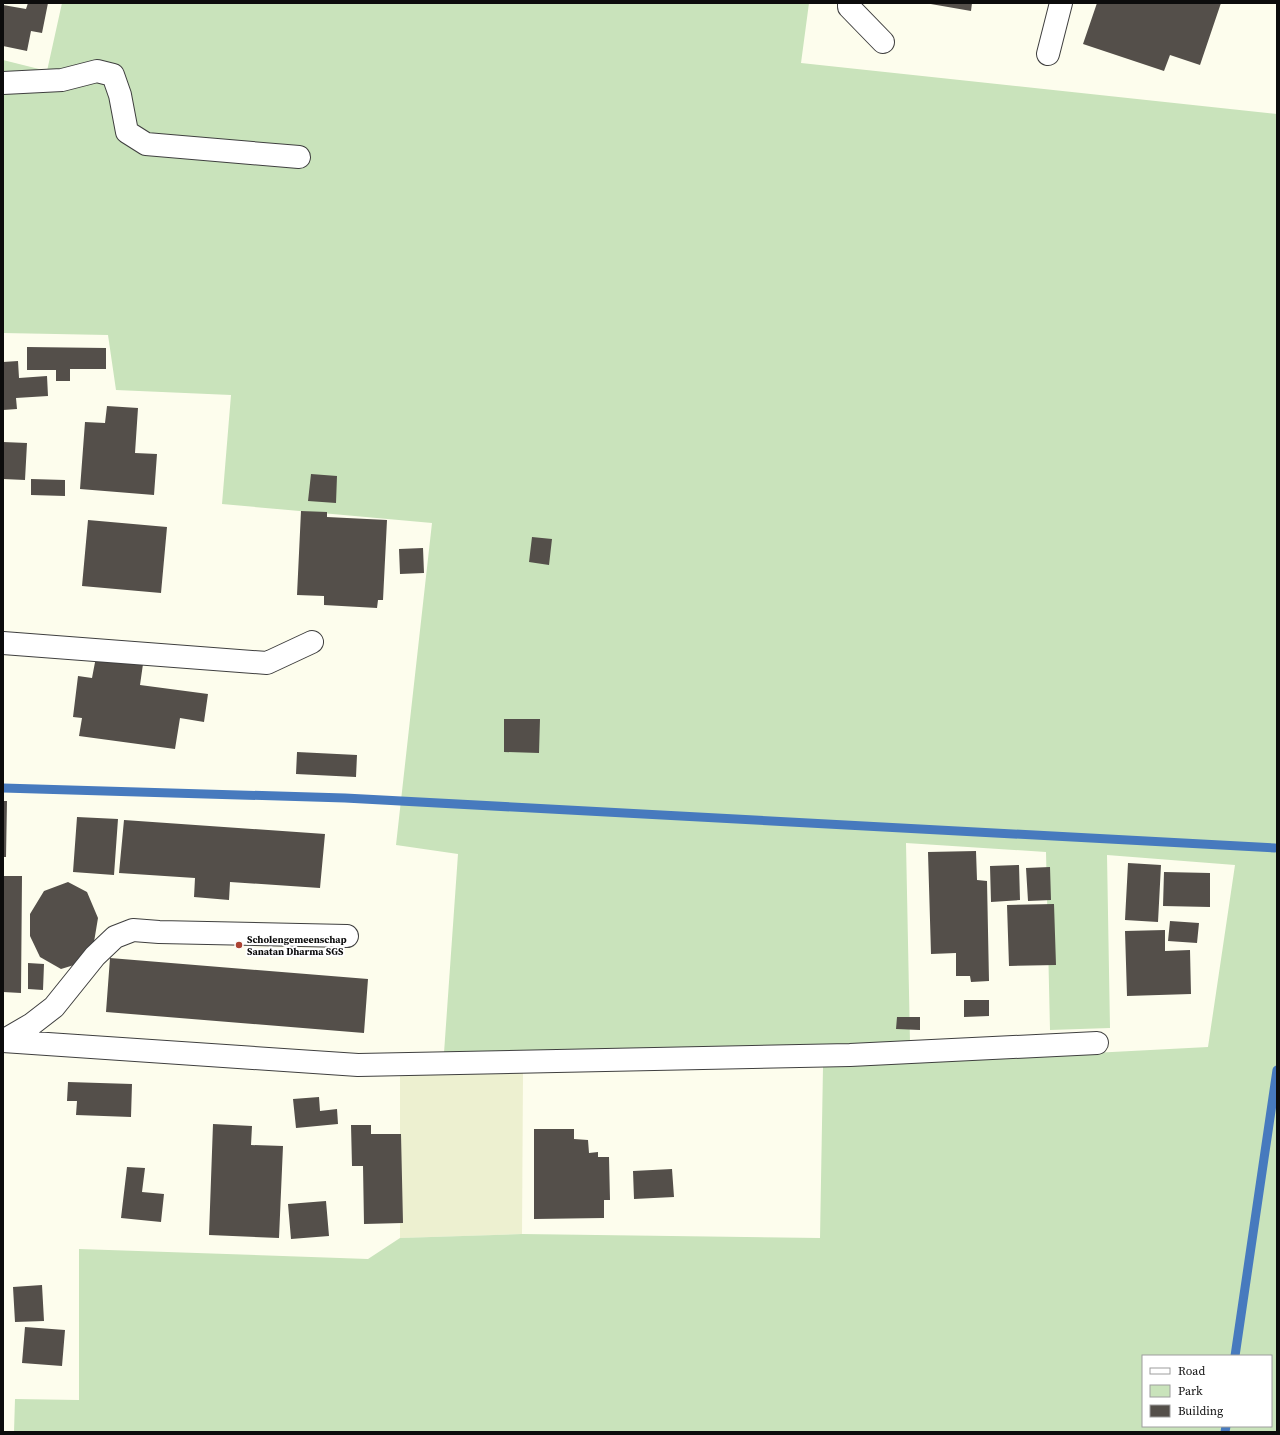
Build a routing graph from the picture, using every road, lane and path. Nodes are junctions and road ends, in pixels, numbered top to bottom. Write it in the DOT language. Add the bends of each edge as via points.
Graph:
graph roads {
  1 [pos="849,3"];
  2 [pos="1061,3"];
  3 [pos="883,42"];
  4 [pos="1048,54"];
  5 [pos="3,83"];
  6 [pos="299,156"];
  7 [pos="312,642"];
  8 [pos="3,643"];
  9 [pos="348,936"];
  10 [pos="3,1041"];
  11 [pos="1097,1043"];
  1 -- 3 [label="street" via="849,7"];
  2 -- 4 [label="street"];
  5 -- 6 [label="street" via="62,80 97,71 113,75 120,95 127,132 146,144"];
  7 -- 8 [label="street" via="267,663"];
  9 -- 10 [label="street" via="132,930 115,937 95,956 54,1007"];
  10 -- 11 [label="street" via="358,1065 850,1055"];
}
